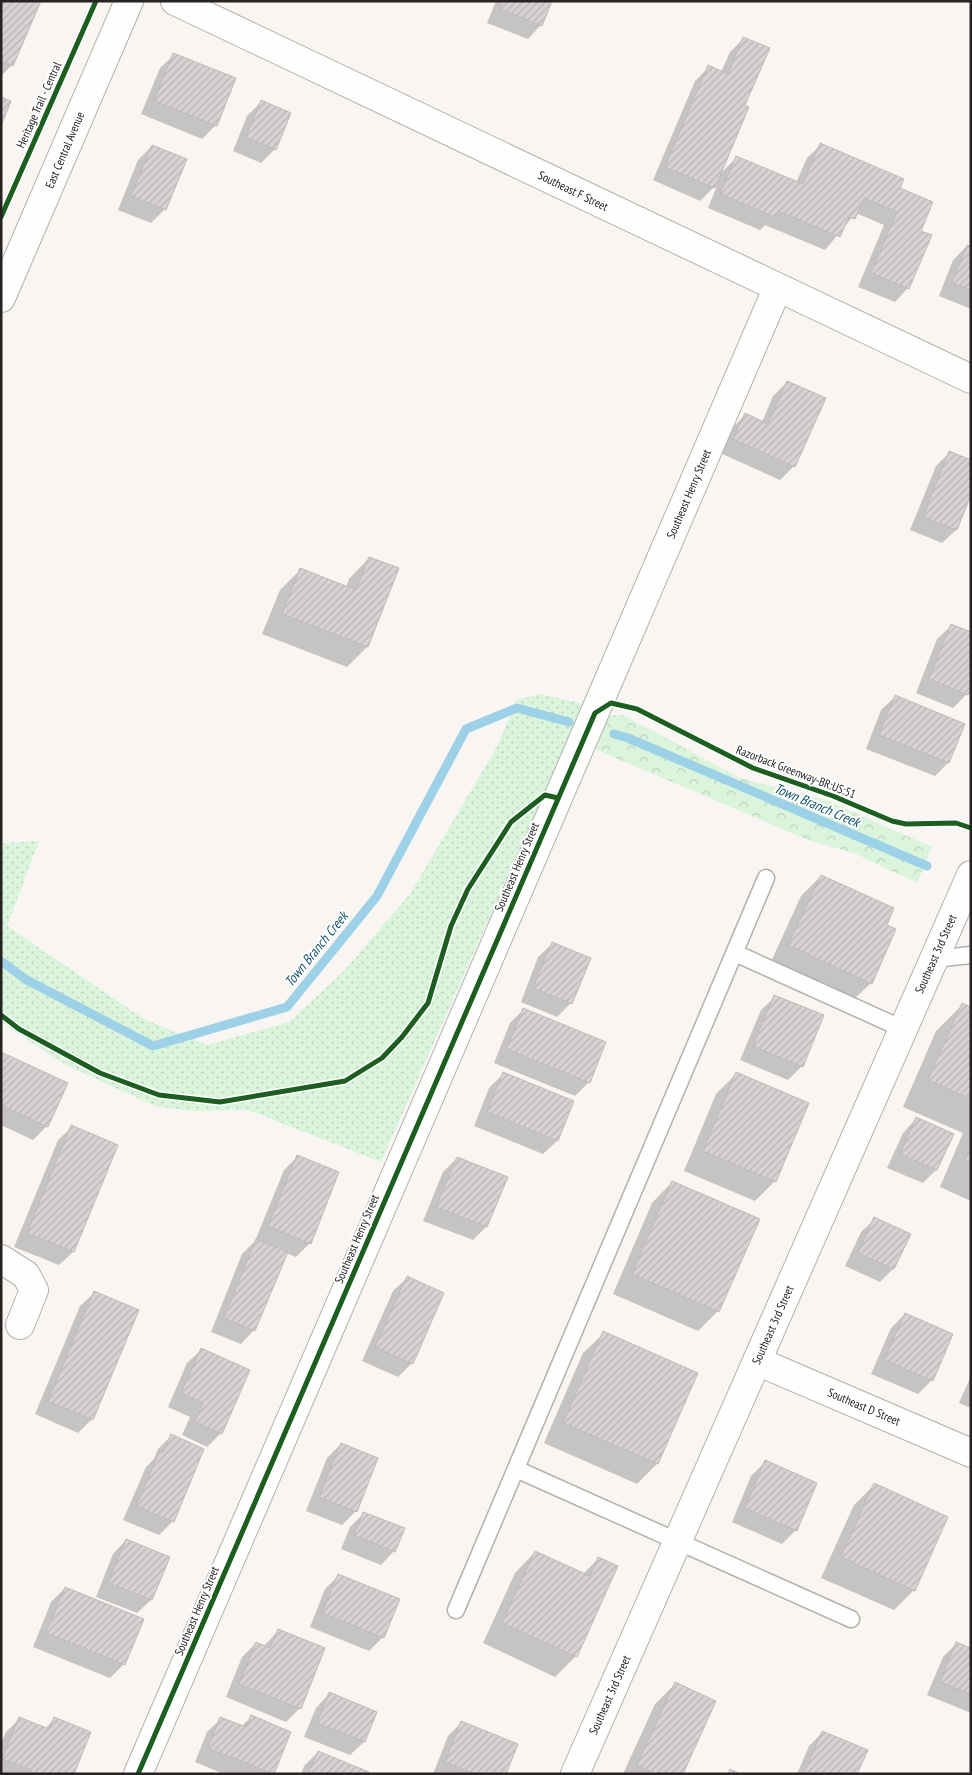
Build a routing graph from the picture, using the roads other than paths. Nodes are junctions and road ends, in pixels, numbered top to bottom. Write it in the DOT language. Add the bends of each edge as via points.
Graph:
graph roads {
  1 [pos="129,1"];
  2 [pos="175,1"];
  3 [pos="777,289"];
  4 [pos="1,298"];
  5 [pos="971,379"];
  6 [pos="971,875"];
  7 [pos="766,878"];
  8 [pos="735,953"];
  9 [pos="971,956"];
  10 [pos="934,959"];
  11 [pos="903,1029"];
  12 [pos="1,1259"];
  13 [pos="20,1325"];
  14 [pos="757,1361"];
  15 [pos="971,1453"];
  16 [pos="516,1470"];
  17 [pos="678,1542"];
  18 [pos="456,1610"];
  19 [pos="851,1619"];
  20 [pos="138,1774"];
  21 [pos="575,1774"];
  1 -- 4 [label="street, East Central Avenue"];
  2 -- 3 [label="street, Southeast F Street"];
  3 -- 5 [label="street, Southeast F Street"];
  3 -- 20 [label="street, Southeast Henry Street"];
  6 -- 10 [label="street, Southeast 3rd Street"];
  7 -- 8 [label="lane"];
  8 -- 11 [label="lane"];
  8 -- 16 [label="lane"];
  9 -- 10 [label="lane"];
  10 -- 11 [label="street, Southeast 3rd Street"];
  11 -- 14 [label="street, Southeast 3rd Street"];
  12 -- 13 [label="street" via="26,1275 34,1290"];
  14 -- 15 [label="street, Southeast D Street"];
  14 -- 17 [label="street, Southeast 3rd Street"];
  16 -- 17 [label="lane"];
  16 -- 18 [label="lane"];
  17 -- 19 [label="lane"];
  17 -- 21 [label="street, Southeast 3rd Street"];
}
